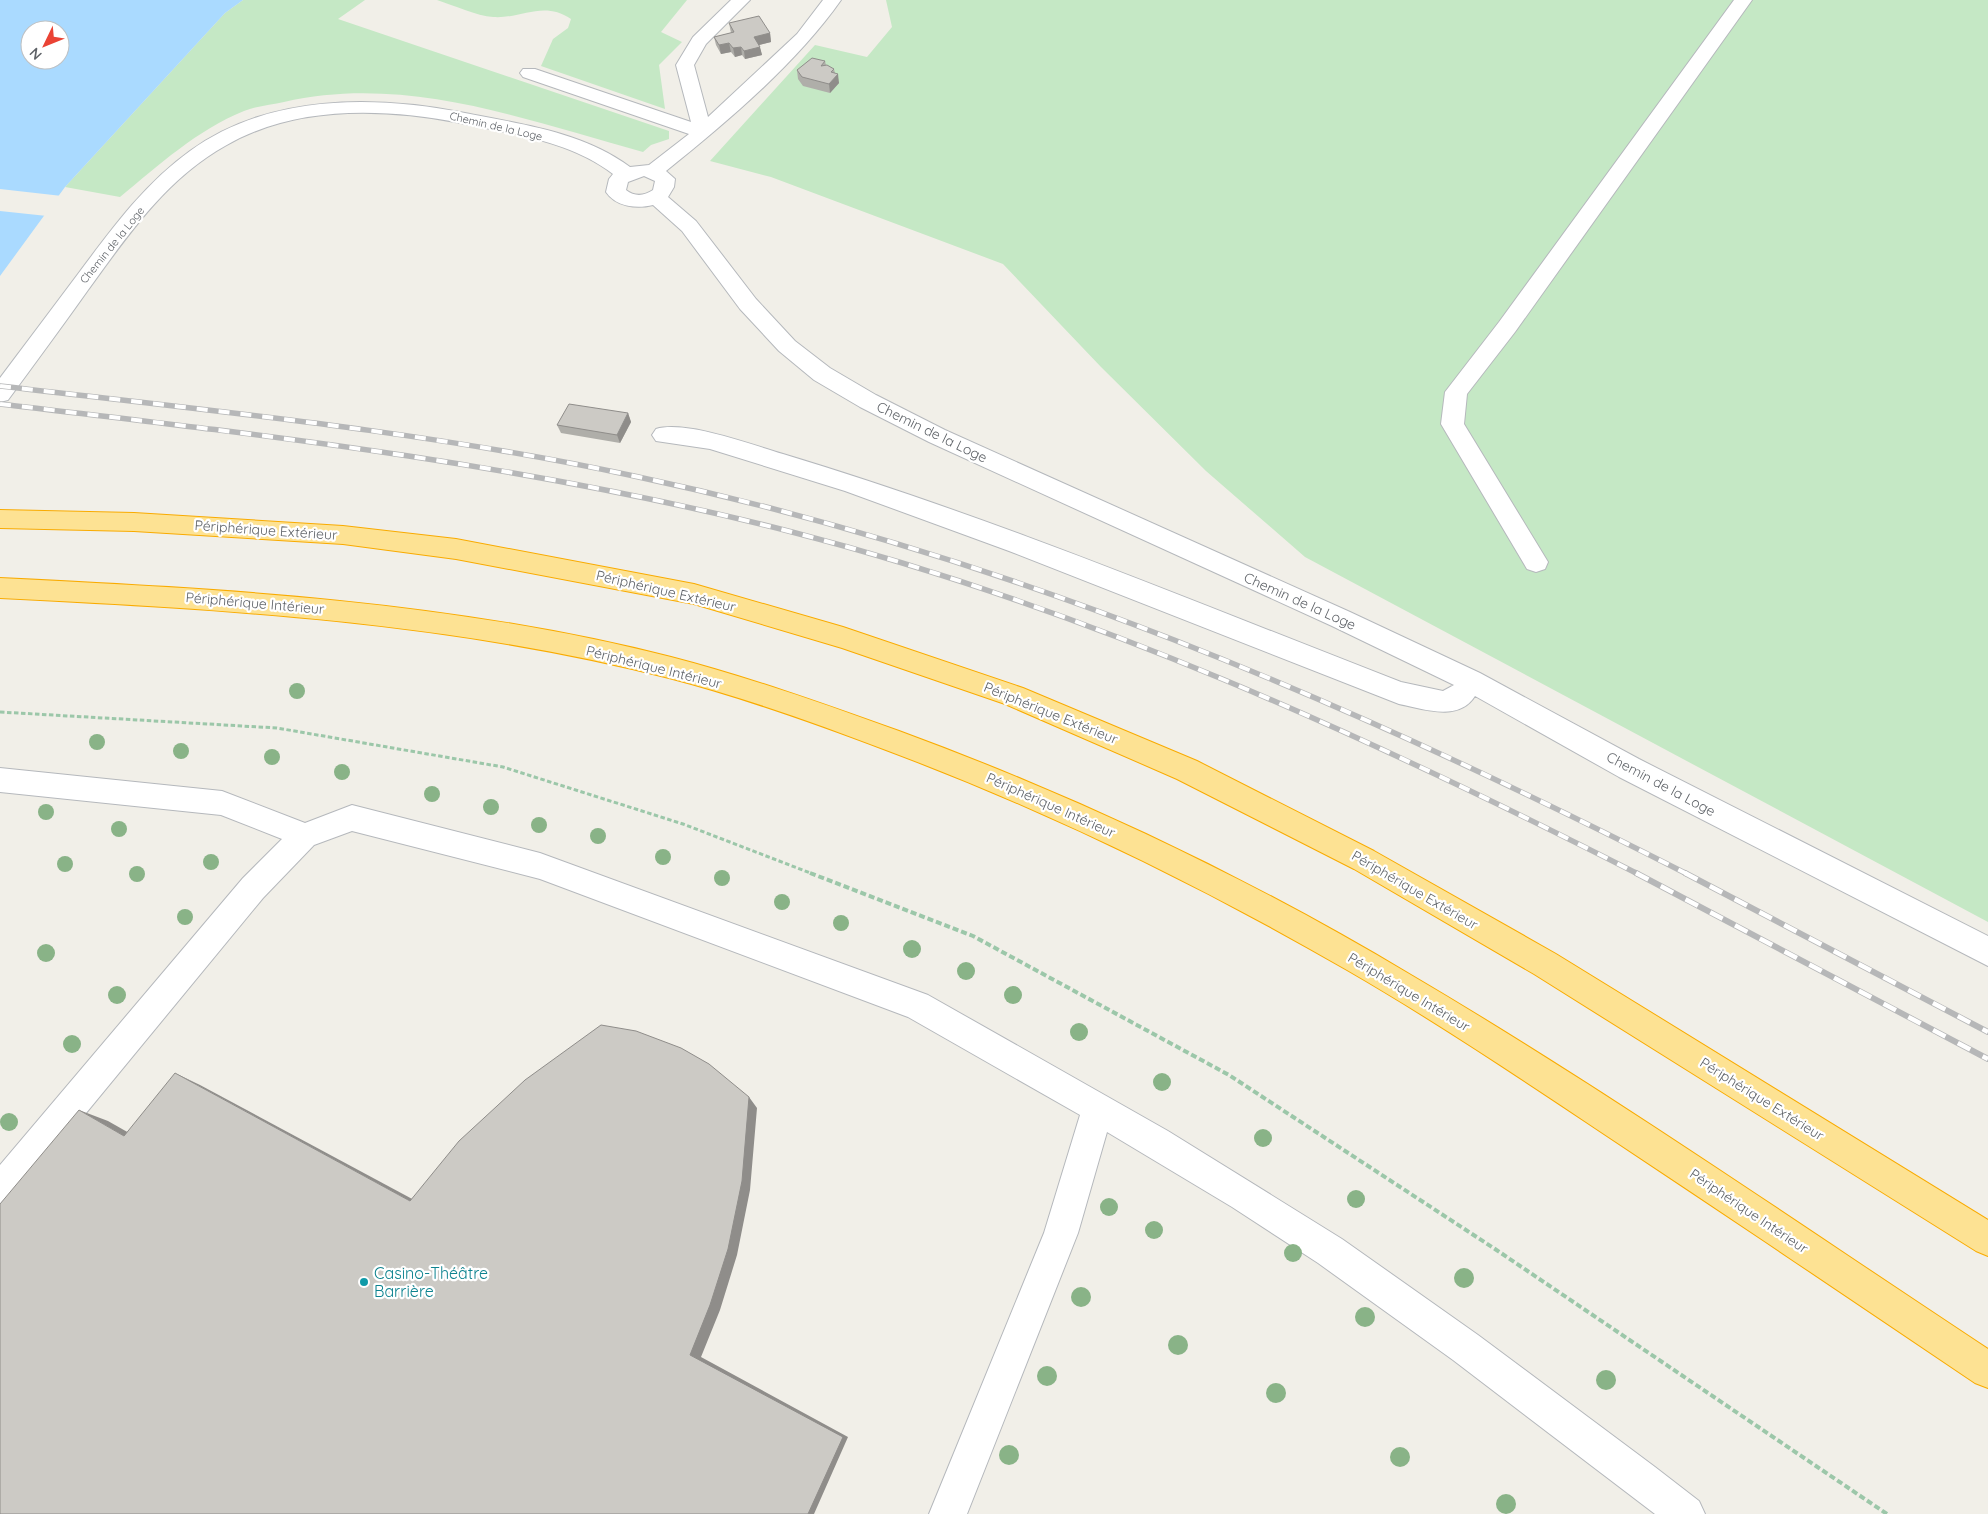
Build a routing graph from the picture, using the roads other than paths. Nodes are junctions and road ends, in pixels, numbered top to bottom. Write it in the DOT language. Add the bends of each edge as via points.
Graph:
graph roads {
  1 [pos="741,0"];
  2 [pos="832,0"];
  3 [pos="1743,0"];
  4 [pos="529,73"];
  5 [pos="703,132"];
  6 [pos="653,171"];
  7 [pos="626,174"];
  8 [pos="656,196"];
  9 [pos="0,394"];
  10 [pos="664,435"];
  11 [pos="0,519"];
  12 [pos="1536,562"];
  13 [pos="0,588"];
  14 [pos="1471,681"];
  15 [pos="0,780"];
  16 [pos="304,836"];
  17 [pos="1988,952"];
  18 [pos="1098,1108"];
  19 [pos="0,1192"];
  20 [pos="1988,1239"];
  21 [pos="1982,1365"];
  22 [pos="948,1514"];
  23 [pos="1686,1514"];
  1 -- 5 [label="street" via="699,41 685,65"];
  2 -- 5 [label="street" via="803,38"];
  3 -- 12 [label="street" via="1456,392 1452,424"];
  4 -- 5 [label="street"];
  5 -- 6 [label="street"];
  6 -- 7 [label="street" via="639,170"];
  6 -- 8 [label="street" via="665,179 666,185"];
  7 -- 8 [label="street" via="616,185 620,197 637,202"];
  7 -- 9 [label="street, Chemin de la Loge" via="614,163 569,143 434,111 371,107 329,109 267,120 218,142 157,190 118,234"];
  8 -- 14 [label="street, Chemin de la Loge" via="689,226 748,304 787,346 822,374 937,436"];
  10 -- 14 [label="street" via="710,440 853,484 1018,544 1399,693 1443,702 1461,696"];
  11 -- 20 [label="highway, Périphérique Extérieur" via="134,522 343,535 456,549 694,594 843,638 1014,696 1187,770 1364,860 1545,964"];
  13 -- 21 [label="highway, Périphérique Intérieur" via="338,610 544,640 680,670 812,712 974,771 1137,843 1319,938 1509,1052"];
  14 -- 17 [label="street, Chemin de la Loge" via="1629,768"];
  15 -- 16 [label="street" via="222,803"];
  16 -- 18 [label="street" via="352,818 540,866 917,1006"];
  16 -- 19 [label="street" via="253,888"];
  18 -- 22 [label="street" via="1061,1234"];
  18 -- 23 [label="street" via="1328,1250 1484,1360"];
}
